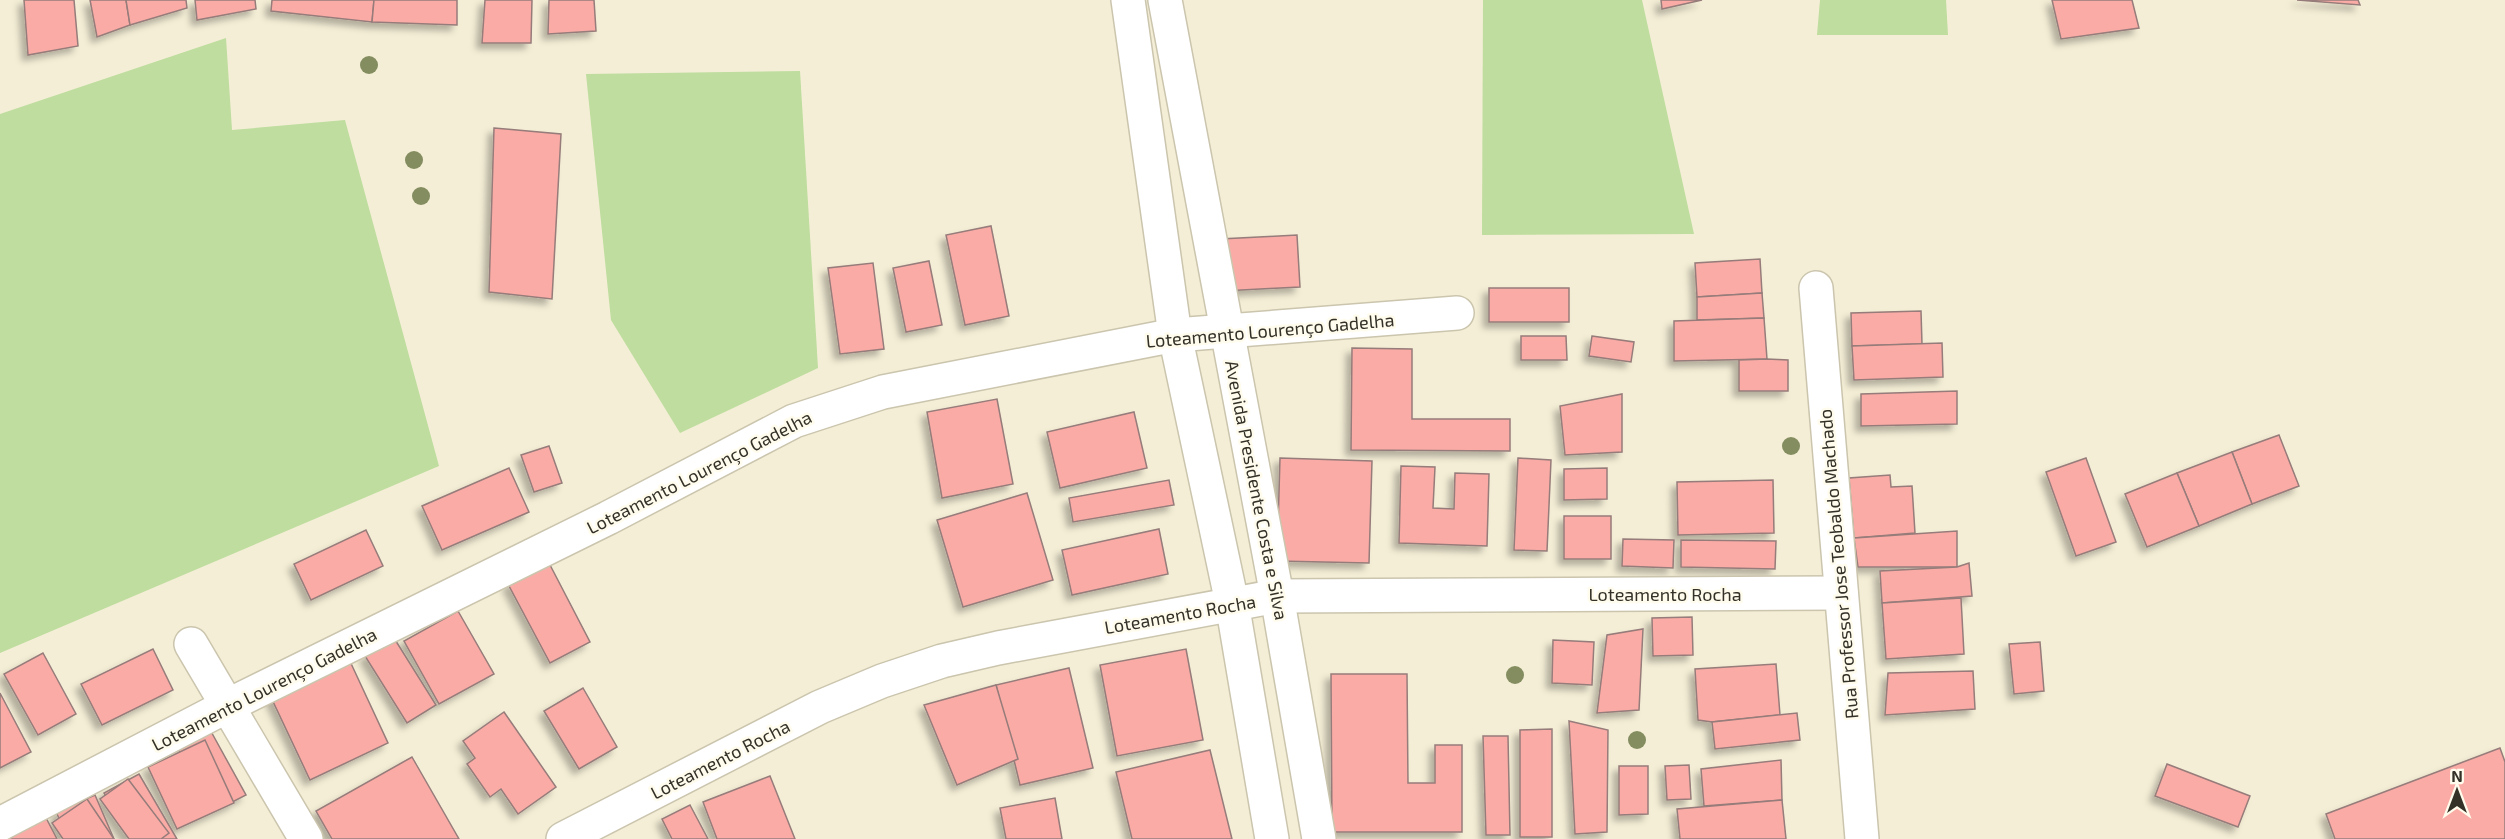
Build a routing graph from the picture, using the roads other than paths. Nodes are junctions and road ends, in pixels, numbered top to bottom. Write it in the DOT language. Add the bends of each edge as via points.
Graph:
graph roads {
  1 [pos="1128,0"];
  2 [pos="1164,0"];
  3 [pos="1816,288"];
  4 [pos="1457,313"];
  5 [pos="1226,330"];
  6 [pos="1175,335"];
  7 [pos="1841,593"];
  8 [pos="1278,596"];
  9 [pos="1232,603"];
  10 [pos="190,644"];
  11 [pos="227,706"];
  12 [pos="0,825"];
  13 [pos="306,839"];
  14 [pos="563,839"];
  15 [pos="1272,839"];
  16 [pos="1319,839"];
  17 [pos="1862,839"];
  1 -- 6 [label="street"];
  2 -- 5 [label="street, Avenida Presidente Costa e Silva"];
  3 -- 7 [label="street, Rua Professor Jose Teobaldo Machado"];
  4 -- 5 [label="street, Loteamento Lourenço Gadelha"];
  5 -- 6 [label="street, Loteamento Lourenço Gadelha"];
  5 -- 8 [label="street, Avenida Presidente Costa e Silva"];
  6 -- 9 [label="street"];
  6 -- 11 [label="street, Loteamento Lourenço Gadelha" via="883,392 794,421 608,518"];
  7 -- 8 [label="street, Loteamento Rocha"];
  7 -- 17 [label="street, Rua Professor Jose Teobaldo Machado"];
  8 -- 9 [label="street, Loteamento Rocha"];
  8 -- 16 [label="street, Avenida Presidente Costa e Silva"];
  9 -- 14 [label="street, Loteamento Rocha" via="998,648 882,681 820,707"];
  9 -- 15 [label="street"];
  10 -- 11 [label="street"];
  11 -- 12 [label="street, Loteamento Lourenço Gadelha"];
  11 -- 13 [label="street"];
}
